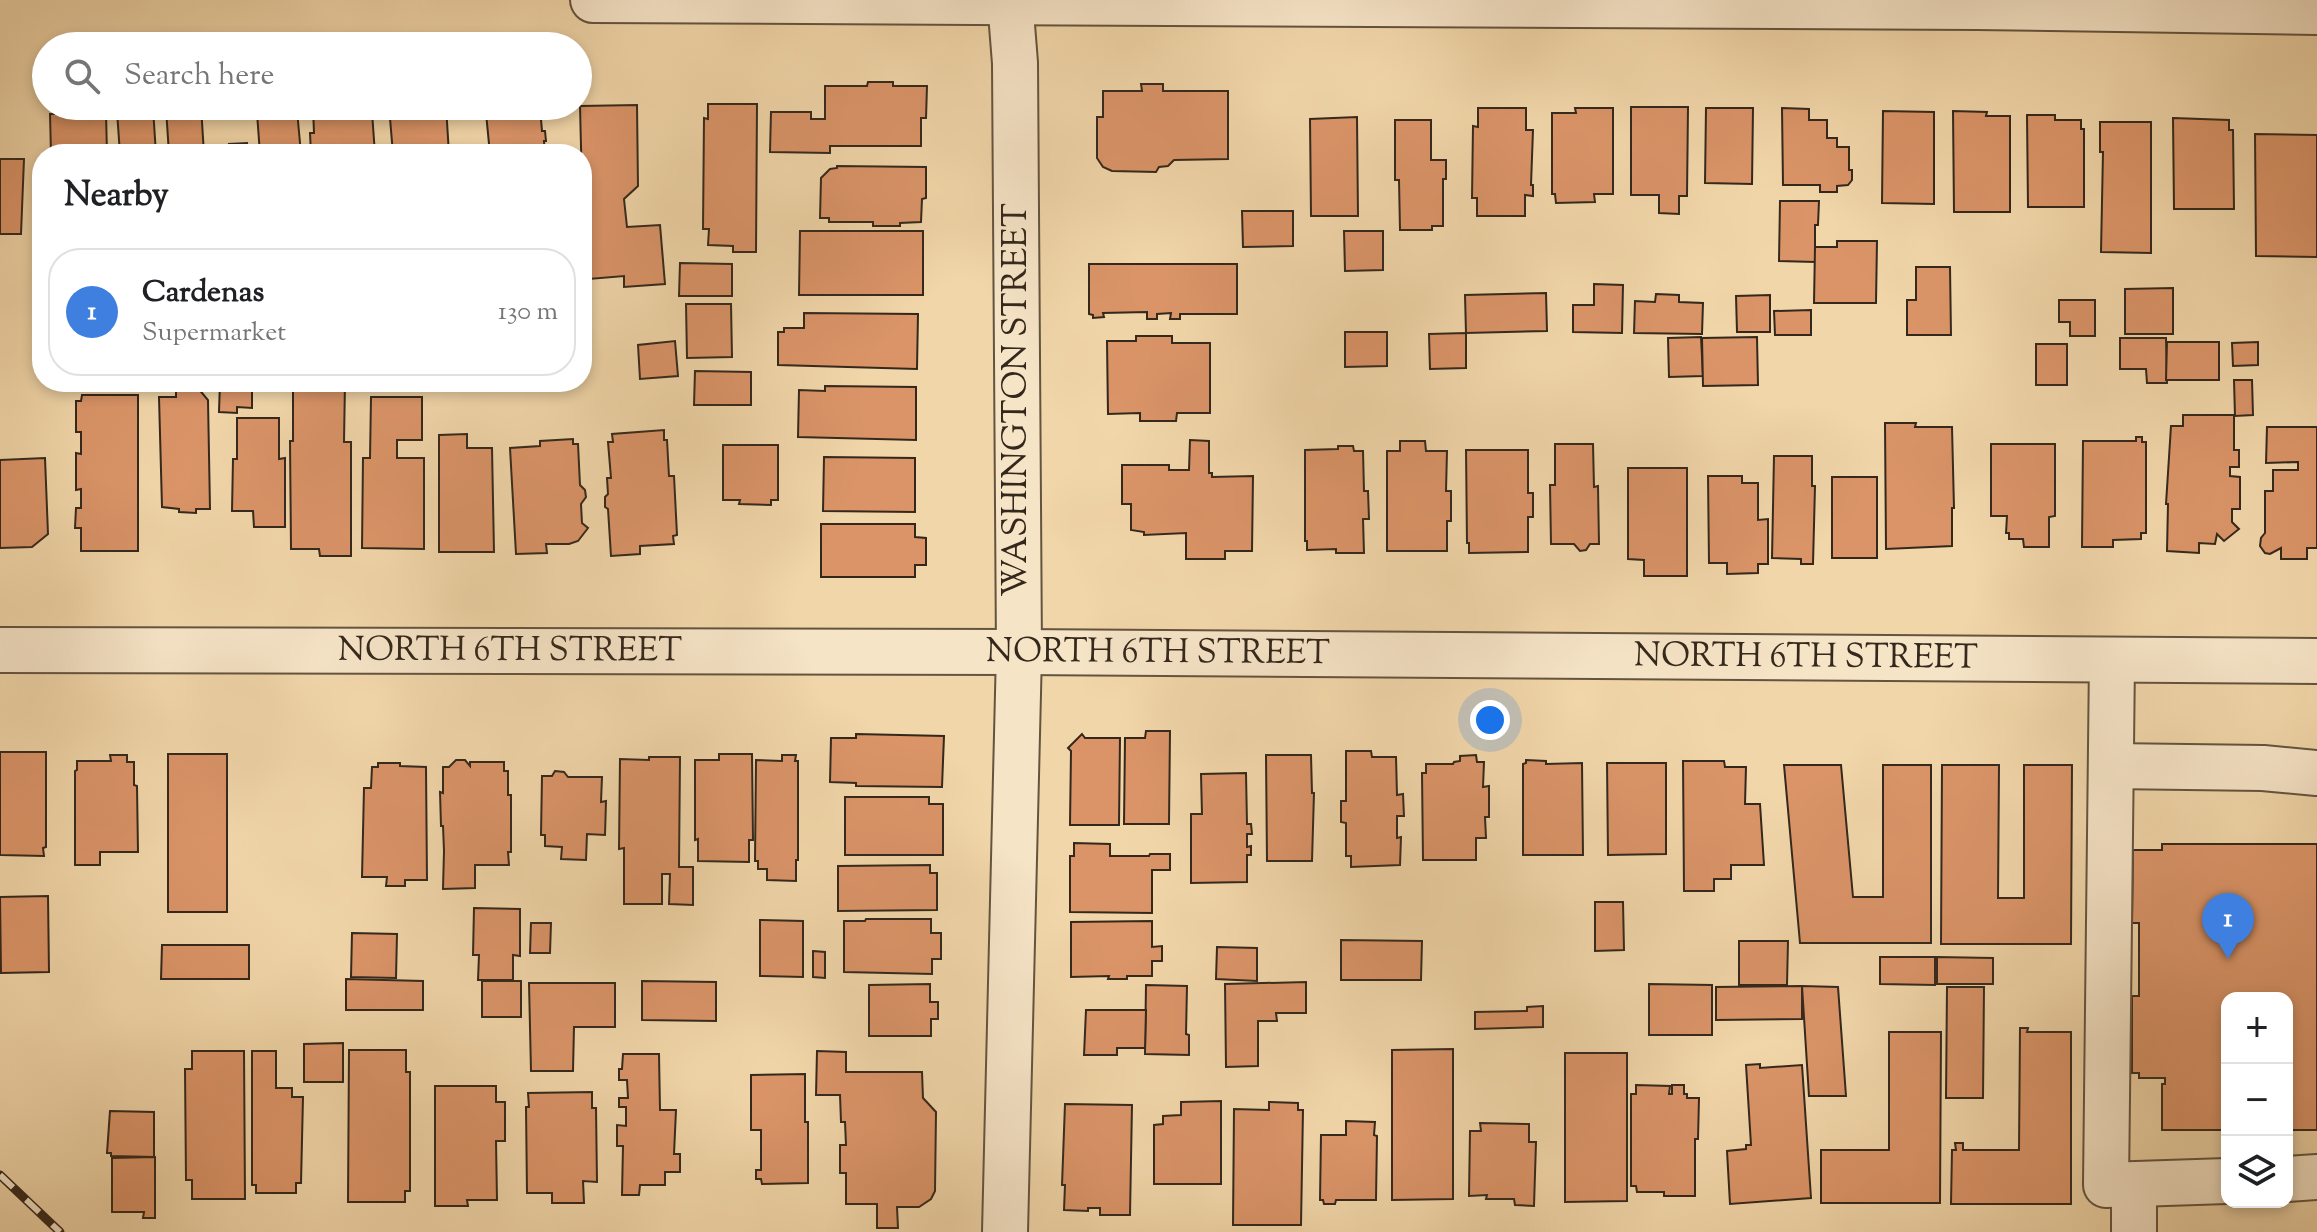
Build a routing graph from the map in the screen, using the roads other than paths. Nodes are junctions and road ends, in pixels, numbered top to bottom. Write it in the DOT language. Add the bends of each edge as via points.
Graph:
graph roads {
  1 [pos="593,0"];
  2 [pos="1010,1"];
  3 [pos="1831,3"];
  4 [pos="1977,3"];
  5 [pos="2317,12"];
  6 [pos="0,650"];
  7 [pos="1019,652"];
  8 [pos="2112,660"];
  9 [pos="2317,661"];
  10 [pos="2111,766"];
  11 [pos="2317,773"];
  12 [pos="2317,1177"];
  13 [pos="2293,1179"];
  14 [pos="2221,1181"];
  15 [pos="2134,1185"];
  16 [pos="1005,1232"];
  17 [pos="2134,1232"];
  1 -- 2 [label="street"];
  2 -- 3 [label="street"];
  2 -- 7 [label="street, WASHINGTON STREET" via="1015,63"];
  3 -- 4 [label="street"];
  4 -- 5 [label="street"];
  6 -- 7 [label="street, NORTH 6TH STREET"];
  7 -- 8 [label="street, NORTH 6TH STREET"];
  7 -- 16 [label="street, WASHINGTON STREET"];
  8 -- 9 [label="street, NORTH 6TH STREET"];
  8 -- 10 [label="street"];
  10 -- 11 [label="street"];
  10 -- 15 [label="street" via="2106,1185"];
  12 -- 13 [label="street"];
  14 -- 15 [label="street"];
  15 -- 17 [label="street"];
}
